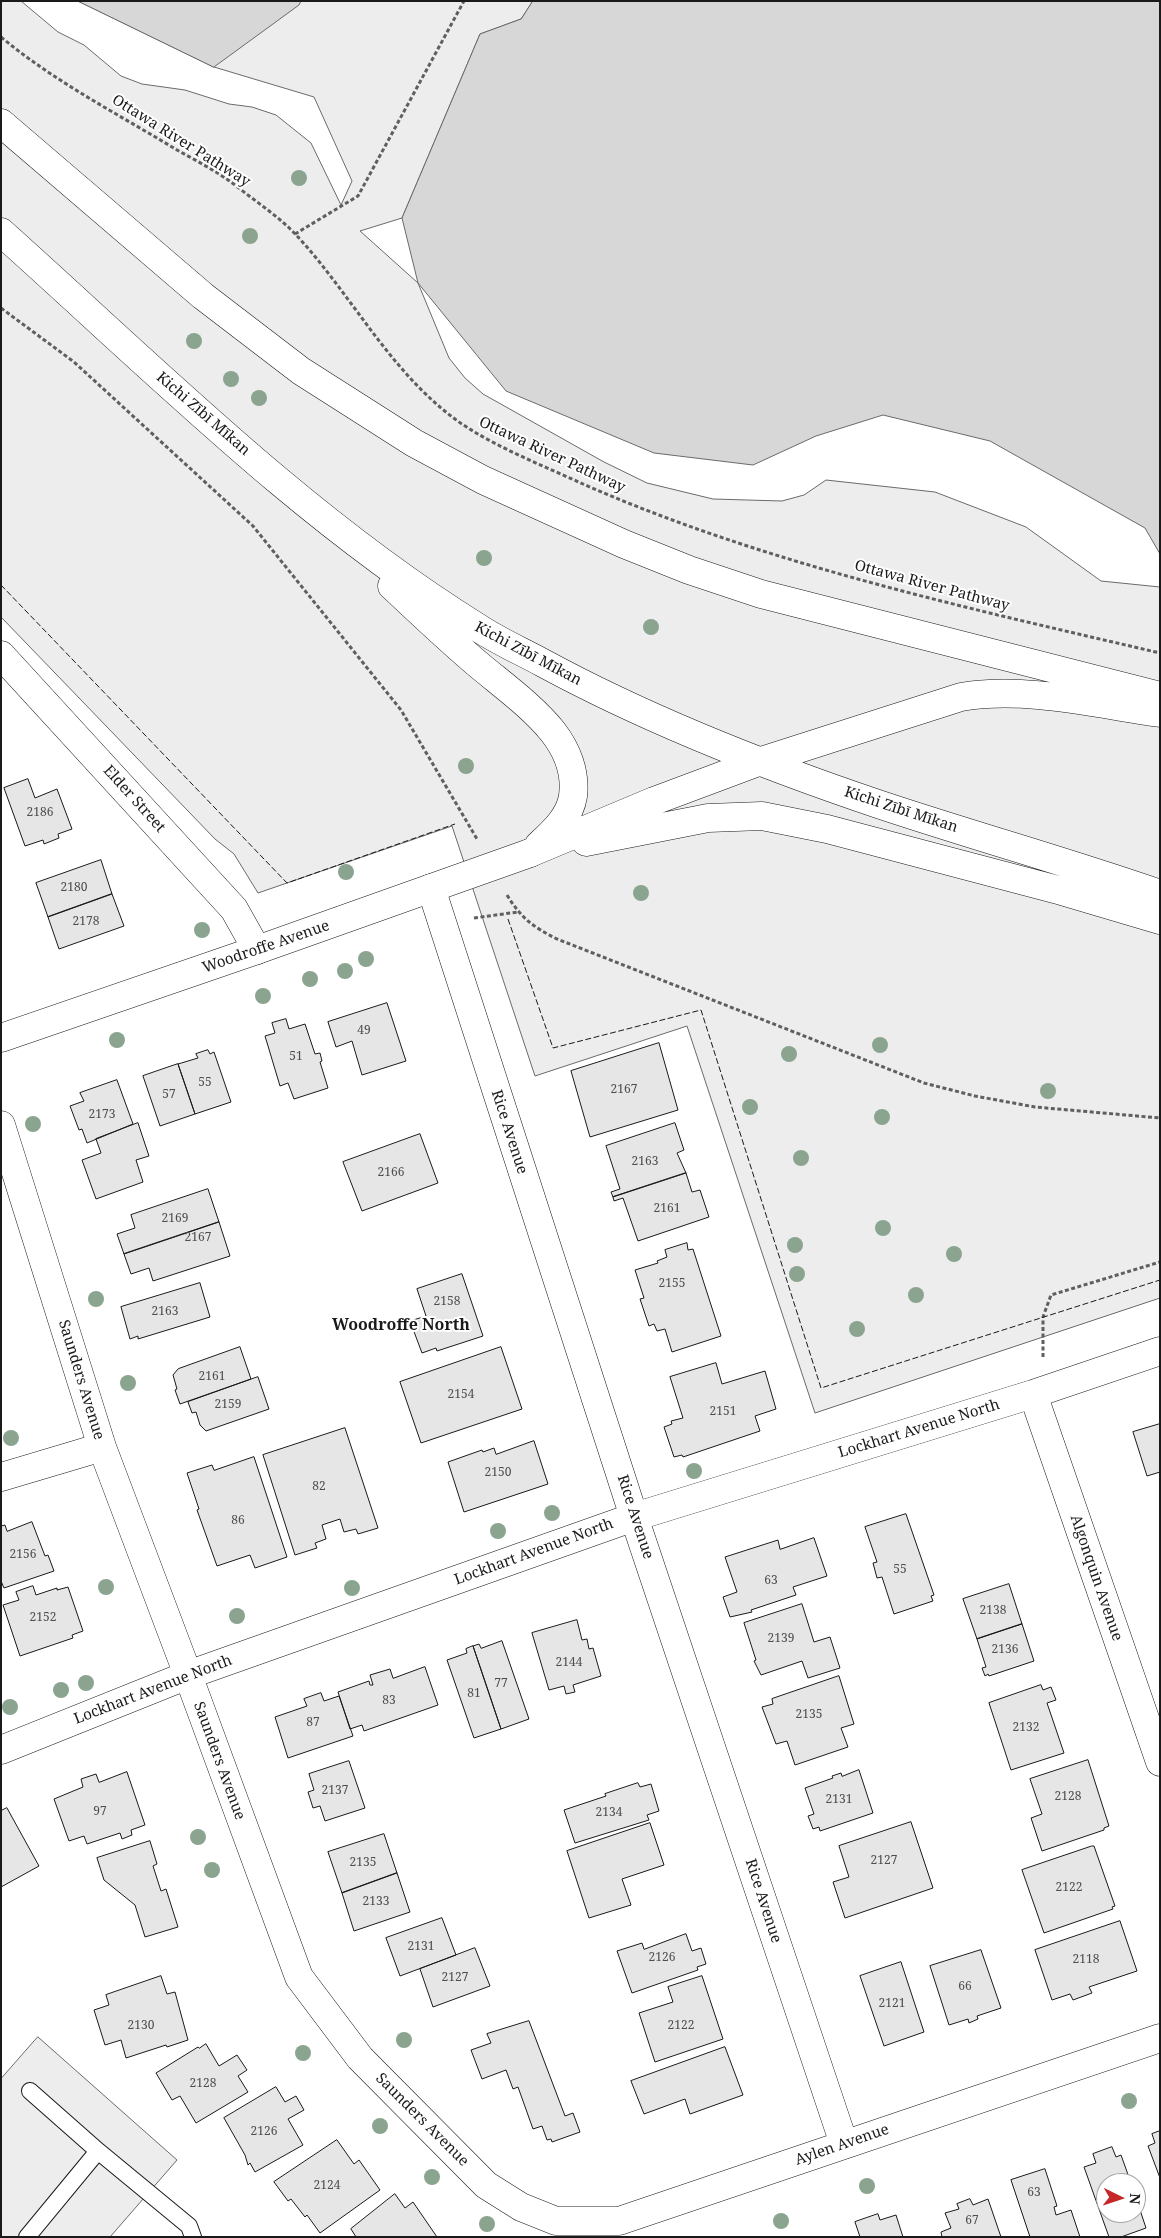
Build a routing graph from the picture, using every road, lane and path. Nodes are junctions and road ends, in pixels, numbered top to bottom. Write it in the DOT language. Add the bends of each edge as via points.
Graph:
graph roads {
  1 [pos="464,1"];
  2 [pos="1,37"];
  3 [pos="1,123"];
  4 [pos="1,232"];
  5 [pos="295,234"];
  6 [pos="1,308"];
  7 [pos="301,498"];
  8 [pos="1160,653"];
  9 [pos="1,655"];
  10 [pos="1160,696"];
  11 [pos="1160,713"];
  12 [pos="761,761"];
  13 [pos="478,841"];
  14 [pos="530,853"];
  15 [pos="431,888"];
  16 [pos="1160,894"];
  17 [pos="470,919"];
  18 [pos="1160,920"];
  19 [pos="257,950"];
  20 [pos="1,1038"];
  21 [pos="1160,1118"];
  22 [pos="1,1125"];
  23 [pos="1160,1262"];
  24 [pos="1160,1351"];
  25 [pos="1038,1392"];
  26 [pos="102,1447"];
  27 [pos="1,1477"];
  28 [pos="634,1516"];
  29 [pos="188,1675"];
  30 [pos="1,1750"];
  31 [pos="1160,1762"];
  32 [pos="1160,2038"];
  33 [pos="30,2091"];
  34 [pos="844,2144"];
  35 [pos="98,2151"];
  36 [pos="521,2207"];
  37 [pos="27,2237"];
  38 [pos="194,2237"];
  1 -- 5 [label="path" via="358,196"];
  2 -- 5 [label="path, Ottawa River Pathway" via="31,62 230,182"];
  3 -- 10 [label="main road" via="203,296 294,366 414,443 483,480 624,544 761,594"];
  4 -- 7 [label="main road, Kichi Zībī Mīkan" via="184,399"];
  5 -- 8 [label="path, Ottawa River Pathway" via="424,394 468,428 537,463 628,503 758,548 1013,619"];
  6 -- 13 [label="path" via="74,362 253,526 401,710"];
  7 -- 12 [label="main road, Kichi Zībī Mīkan" via="355,542 479,629 592,689"];
  7 -- 14 [label="main road" via="442,634 553,732 571,766 573,797 558,826"];
  9 -- 19 [label="main road, Elder Street" via="234,909"];
  11 -- 12 [label="main road" via="1028,694 982,693 961,696"];
  12 -- 14 [label="main road"];
  12 -- 16 [label="main road, Kichi Zībī Mīkan" via="879,804"];
  14 -- 15 [label="main road, Woodroffe Avenue"];
  14 -- 18 [label="main road" via="708,818 762,816 827,829"];
  15 -- 19 [label="main road, Woodroffe Avenue"];
  15 -- 28 [label="main road, Rice Avenue"];
  17 -- 21 [label="path" via="518,912 534,927 565,942 924,1083 1035,1107"];
  19 -- 20 [label="main road, Woodroffe Avenue"];
  22 -- 26 [label="main road, Saunders Avenue"];
  23 -- 25 [label="path" via="1051,1295 1043,1317"];
  24 -- 25 [label="main road, Lockhart Avenue North"];
  25 -- 28 [label="main road, Lockhart Avenue North"];
  25 -- 31 [label="main road, Algonquin Avenue"];
  26 -- 27 [label="main road"];
  26 -- 29 [label="main road, Saunders Avenue"];
  28 -- 29 [label="main road, Lockhart Avenue North"];
  28 -- 34 [label="main road, Rice Avenue"];
  29 -- 30 [label="main road, Lockhart Avenue North"];
  29 -- 36 [label="main road, Saunders Avenue" via="299,1977 360,2058 486,2185"];
  32 -- 34 [label="main road, Aylen Avenue"];
  33 -- 35 [label="lane"];
  34 -- 36 [label="main road, Aylen Avenue" via="619,2221 556,2221"];
  35 -- 37 [label="lane"];
  35 -- 38 [label="lane" via="189,2226"];
}
